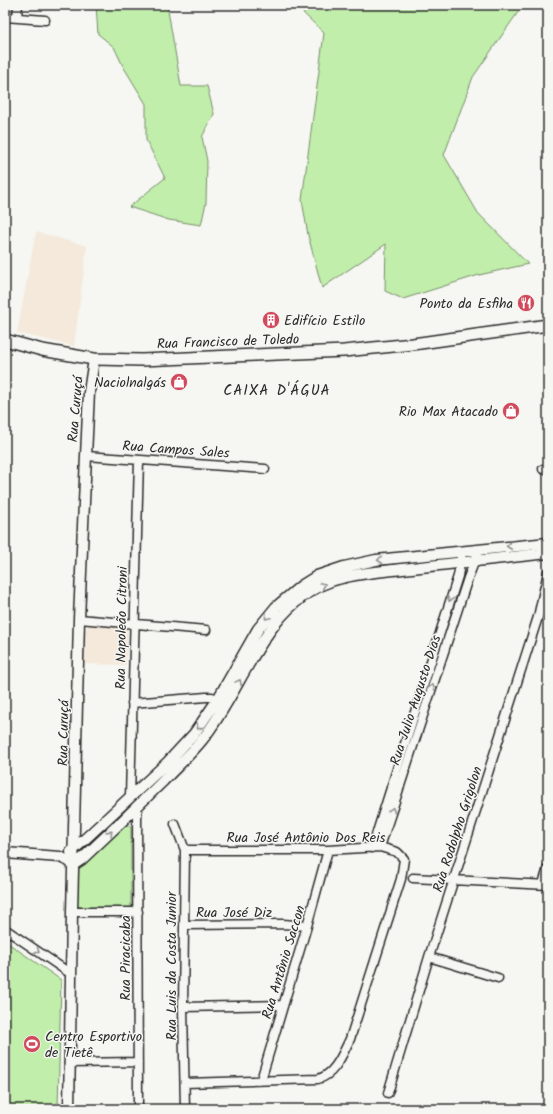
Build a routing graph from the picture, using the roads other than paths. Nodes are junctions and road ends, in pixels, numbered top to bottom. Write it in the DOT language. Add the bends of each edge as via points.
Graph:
graph roads {
  1 [pos="18,5"];
  2 [pos="5,17"];
  3 [pos="17,18"];
  4 [pos="45,20"];
  5 [pos="548,325"];
  6 [pos="5,340"];
  7 [pos="94,359"];
  8 [pos="86,456"];
  9 [pos="139,460"];
  10 [pos="265,469"];
  11 [pos="548,543"];
  12 [pos="478,550"];
  13 [pos="462,551"];
  14 [pos="548,553"];
  15 [pos="476,561"];
  16 [pos="461,562"];
  17 [pos="548,572"];
  18 [pos="79,619"];
  19 [pos="134,623"];
  20 [pos="206,630"];
  21 [pos="222,702"];
  22 [pos="132,703"];
  23 [pos="130,797"];
  24 [pos="138,806"];
  25 [pos="175,824"];
  26 [pos="376,848"];
  27 [pos="74,849"];
  28 [pos="185,850"];
  29 [pos="328,850"];
  30 [pos="5,853"];
  31 [pos="60,857"];
  32 [pos="78,862"];
  33 [pos="548,868"];
  34 [pos="413,878"];
  35 [pos="455,879"];
  36 [pos="545,884"];
  37 [pos="72,912"];
  38 [pos="138,912"];
  39 [pos="184,925"];
  40 [pos="307,926"];
  41 [pos="5,929"];
  42 [pos="429,957"];
  43 [pos="71,974"];
  44 [pos="498,978"];
  45 [pos="283,1005"];
  46 [pos="183,1007"];
  47 [pos="138,1062"];
  48 [pos="69,1064"];
  49 [pos="261,1080"];
  50 [pos="185,1083"];
  51 [pos="388,1094"];
  52 [pos="69,1109"];
  53 [pos="138,1109"];
  54 [pos="185,1109"];
  1 -- 3 [label="street"];
  2 -- 3 [label="street"];
  3 -- 4 [label="street"];
  5 -- 7 [label="main road, Rua Francisco de Toledo" via="344,351 142,360"];
  6 -- 7 [label="main road, Rua Francisco de Toledo" via="42,350"];
  7 -- 8 [label="street, Rua Curuçá" via="89,392"];
  8 -- 9 [label="street, Rua Campos Sales"];
  8 -- 18 [label="street, Rua Curuçá"];
  9 -- 10 [label="street, Rua Campos Sales"];
  9 -- 19 [label="street, Rua Napoleão Citroni"];
  11 -- 12 [label="street, one-way"];
  12 -- 13 [label="street"];
  12 -- 15 [label="street, Rua Julio Augusto Dias"];
  13 -- 16 [label="street, Rua Julio Augusto Dias"];
  13 -- 21 [label="street, one-way" via="376,560 317,576 301,586 265,618 247,647"];
  14 -- 15 [label="street"];
  15 -- 16 [label="street"];
  26 -- 15 [label="street, Rua Julio Augusto Dias, one-way"];
  21 -- 16 [label="street, one-way" via="276,624 294,604 318,587 347,576"];
  16 -- 26 [label="street, Rua Julio Augusto Dias, one-way"];
  17 -- 35 [label="street, Rua Rodolpho Grigolon" via="538,616"];
  18 -- 19 [label="street"];
  18 -- 27 [label="street, Rua Curuçá"];
  19 -- 20 [label="street"];
  19 -- 22 [label="street, Rua Napoleão Citroni"];
  21 -- 22 [label="street" via="206,697"];
  21 -- 23 [label="street, one-way" via="168,762"];
  21 -- 24 [label="street" via="198,745"];
  22 -- 23 [label="street, Rua Napoleão Citroni"];
  23 -- 27 [label="street"];
  32 -- 24 [label="street, one-way"];
  24 -- 38 [label="street, Rua Piracicaba"];
  25 -- 28 [label="street, Rua Luis da Costa Junior"];
  26 -- 29 [label="street, Rua José Antônio Dos Reis"];
  26 -- 49 [label="street, Rua José Antônio Dos Reis" via="397,852 404,859 401,879 350,1039 328,1074 318,1079"];
  27 -- 31 [label="street"];
  27 -- 32 [label="street, Rua Curuçá"];
  28 -- 29 [label="street, Rua José Antônio Dos Reis"];
  28 -- 39 [label="street, Rua Luis da Costa Junior"];
  29 -- 40 [label="street, Rua Antônio Saccon"];
  30 -- 31 [label="street"];
  31 -- 32 [label="street"];
  32 -- 37 [label="street, Rua Curuçá"];
  33 -- 36 [label="street"];
  34 -- 35 [label="street"];
  35 -- 36 [label="street"];
  35 -- 42 [label="street, Rua Rodolpho Grigolon"];
  37 -- 38 [label="street"];
  37 -- 43 [label="street, Rua Curuçá"];
  38 -- 47 [label="street, Rua Piracicaba"];
  39 -- 40 [label="street, Rua José Diz"];
  39 -- 46 [label="street, Rua Luis da Costa Junior"];
  40 -- 45 [label="street, Rua Antônio Saccon"];
  41 -- 43 [label="street, one-way"];
  42 -- 44 [label="street"];
  42 -- 51 [label="street, Rua Rodolpho Grigolon"];
  43 -- 48 [label="street, Rua Curuçá"];
  45 -- 46 [label="street"];
  45 -- 49 [label="street, Rua Antônio Saccon"];
  46 -- 50 [label="street, Rua Luis da Costa Junior"];
  47 -- 48 [label="street"];
  47 -- 53 [label="street, Rua Piracicaba"];
  48 -- 52 [label="street, Rua Curuçá"];
  49 -- 50 [label="street"];
  50 -- 54 [label="street, Rua Luis da Costa Junior"];
}
